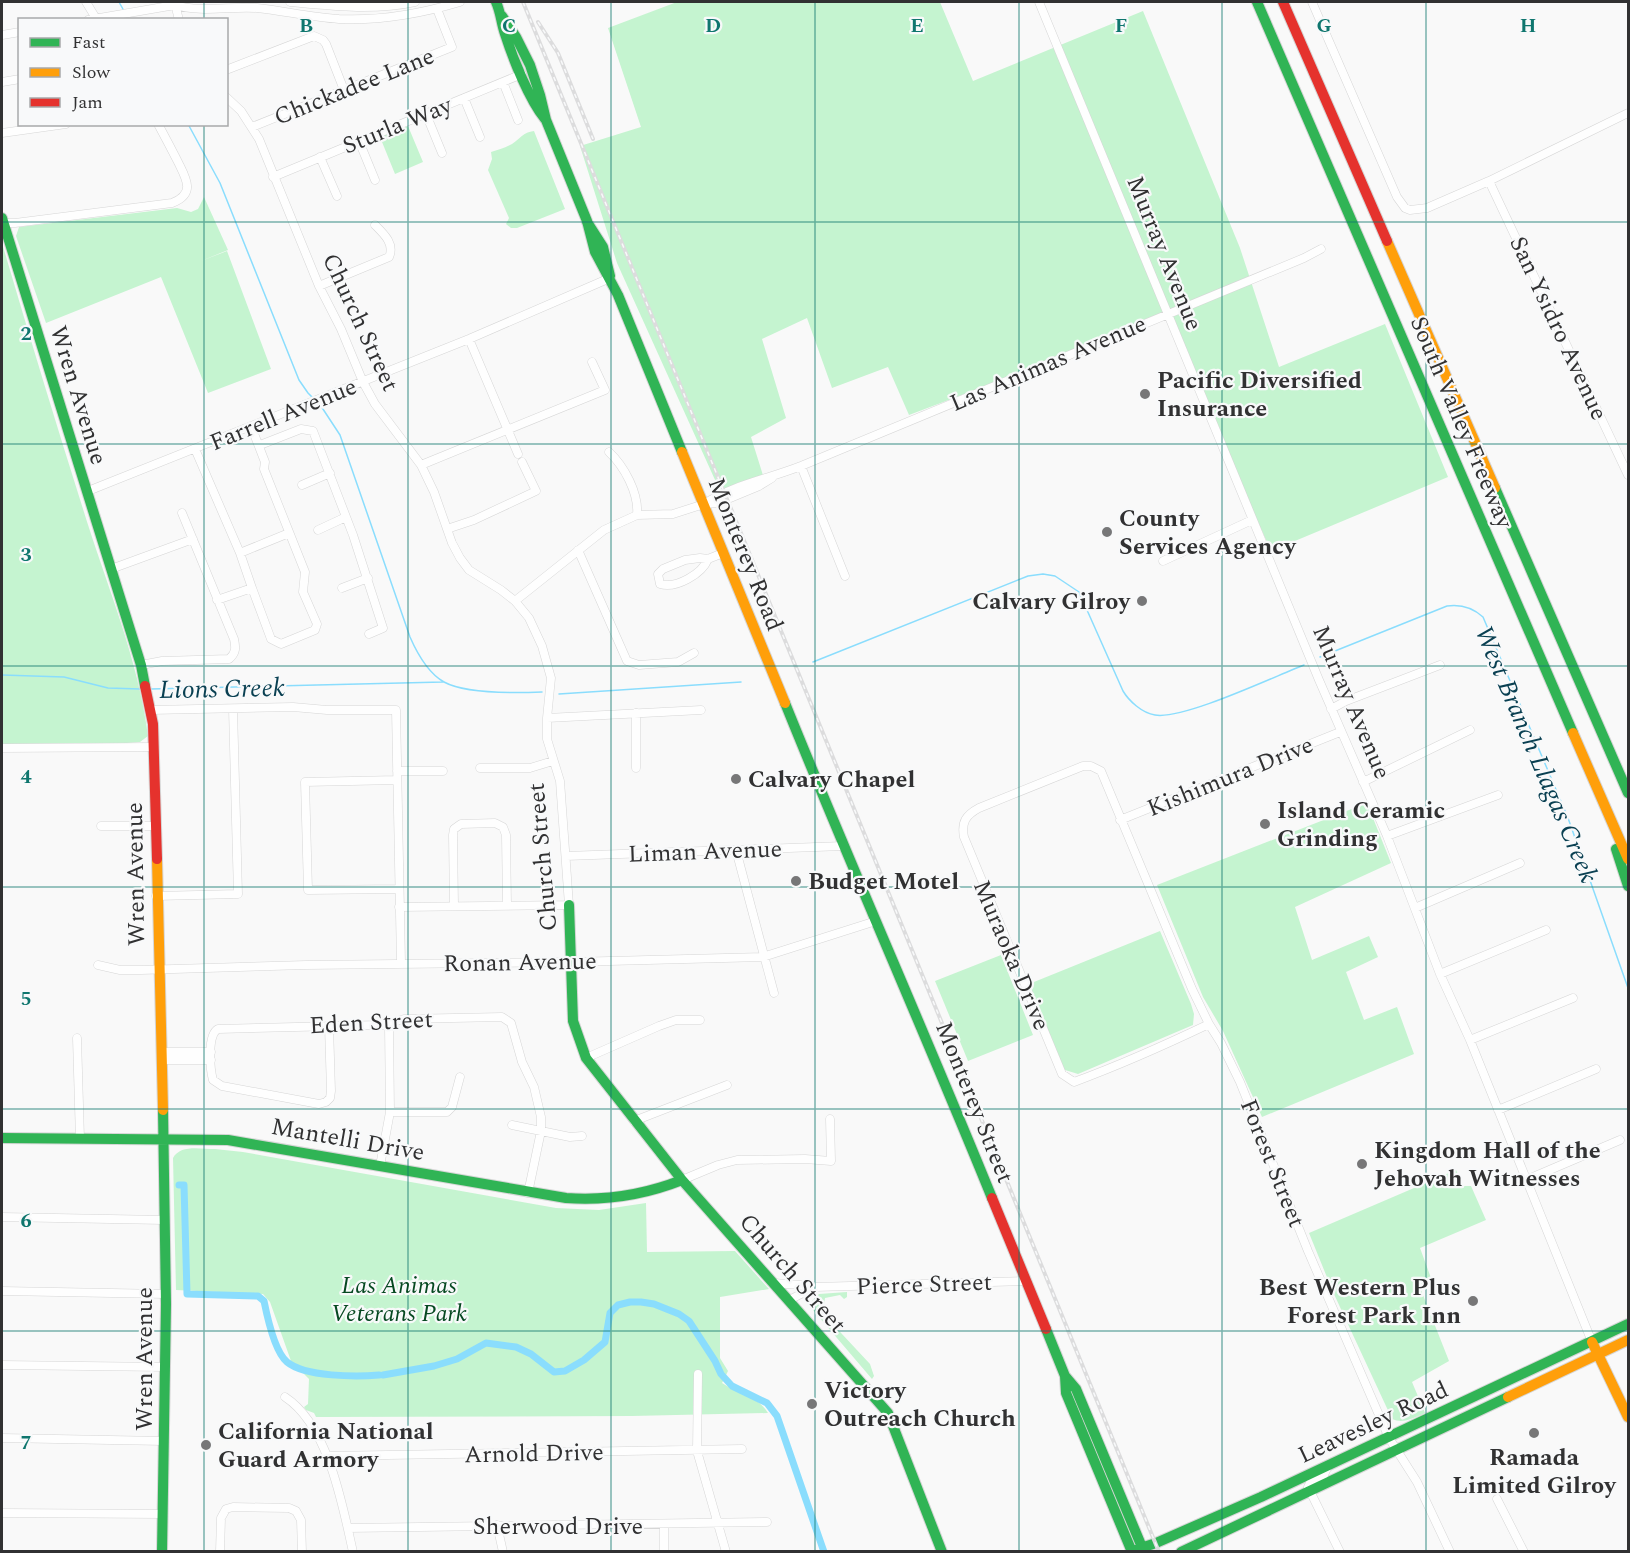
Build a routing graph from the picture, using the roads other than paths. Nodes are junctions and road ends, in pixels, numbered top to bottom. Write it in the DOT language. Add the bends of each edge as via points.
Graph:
graph roads {
  1 [pos="86,2"];
  2 [pos="290,2"];
  3 [pos="296,2"];
  4 [pos="415,2"];
  5 [pos="460,2"];
  6 [pos="496,2"];
  7 [pos="1040,2"];
  8 [pos="1257,2"];
  9 [pos="1283,2"];
  10 [pos="1312,2"];
  11 [pos="177,3"];
  12 [pos="437,9"];
  13 [pos="295,14"];
  14 [pos="502,16"];
  15 [pos="94,18"];
  16 [pos="99,18"];
  17 [pos="179,18"];
  18 [pos="18,32"];
  19 [pos="2,35"];
  20 [pos="228,69"];
  21 [pos="522,74"];
  22 [pos="18,79"];
  23 [pos="2,82"];
  24 [pos="503,82"];
  25 [pos="344,90"];
  26 [pos="464,98"];
  27 [pos="228,99"];
  28 [pos="1629,113"];
  29 [pos="426,114"];
  30 [pos="518,120"];
  31 [pos="546,120"];
  32 [pos="52,126"];
  33 [pos="159,126"];
  34 [pos="252,127"];
  35 [pos="2,133"];
  36 [pos="480,137"];
  37 [pos="359,141"];
  38 [pos="442,153"];
  39 [pos="320,157"];
  40 [pos="273,177"];
  41 [pos="375,180"];
  42 [pos="1489,181"];
  43 [pos="337,196"];
  44 [pos="2,221"];
  45 [pos="375,225"];
  46 [pos="1321,249"];
  47 [pos="610,278"];
  48 [pos="319,286"];
  49 [pos="1167,314"];
  50 [pos="469,339"];
  51 [pos="592,362"];
  52 [pos="363,382"];
  53 [pos="251,426"];
  54 [pos="508,430"];
  55 [pos="260,445"];
  56 [pos="195,449"];
  57 [pos="609,452"];
  58 [pos="518,454"];
  59 [pos="522,462"];
  60 [pos="421,465"];
  61 [pos="801,466"];
  62 [pos="330,473"];
  63 [pos="1629,475"];
  64 [pos="302,485"];
  65 [pos="88,491"];
  66 [pos="704,504"];
  67 [pos="182,513"];
  68 [pos="637,515"];
  69 [pos="346,517"];
  70 [pos="1252,520"];
  71 [pos="447,529"];
  72 [pos="318,530"];
  73 [pos="288,533"];
  74 [pos="193,539"];
  75 [pos="578,550"];
  76 [pos="240,553"];
  77 [pos="723,553"];
  78 [pos="708,560"];
  79 [pos="1163,561"];
  80 [pos="111,569"];
  81 [pos="845,576"];
  82 [pos="368,578"];
  83 [pos="252,588"];
  84 [pos="342,588"];
  85 [pos="217,600"];
  86 [pos="514,601"];
  87 [pos="369,634"];
  88 [pos="694,653"];
  89 [pos="141,665"];
  90 [pos="1440,665"];
  91 [pos="233,709"];
  92 [pos="1331,709"];
  93 [pos="151,710"];
  94 [pos="701,710"];
  95 [pos="636,713"];
  96 [pos="1594,716"];
  97 [pos="547,718"];
  98 [pos="1470,730"];
  99 [pos="1340,732"];
  100 [pos="154,747"];
  101 [pos="2,748"];
  102 [pos="553,761"];
  103 [pos="480,768"];
  104 [pos="636,768"];
  105 [pos="443,771"];
  106 [pos="1629,772"];
  107 [pos="397,776"];
  108 [pos="1363,782"];
  109 [pos="1629,793"];
  110 [pos="1498,795"];
  111 [pos="1608,811"];
  112 [pos="1120,820"];
  113 [pos="101,826"];
  114 [pos="155,826"];
  115 [pos="962,828"];
  116 [pos="1387,836"];
  117 [pos="843,846"];
  118 [pos="736,850"];
  119 [pos="566,856"];
  120 [pos="1629,859"];
  121 [pos="1520,863"];
  122 [pos="1629,886"];
  123 [pos="399,889"];
  124 [pos="156,896"];
  125 [pos="569,905"];
  126 [pos="454,906"];
  127 [pos="507,906"];
  128 [pos="399,907"];
  129 [pos="1415,908"];
  130 [pos="876,921"];
  131 [pos="1546,930"];
  132 [pos="763,957"];
  133 [pos="571,962"];
  134 [pos="401,963"];
  135 [pos="98,965"];
  136 [pos="158,970"];
  137 [pos="1440,974"];
  138 [pos="774,993"];
  139 [pos="1573,998"];
  140 [pos="700,1020"];
  141 [pos="1209,1024"];
  142 [pos="329,1026"];
  143 [pos="388,1026"];
  144 [pos="77,1038"];
  145 [pos="1470,1040"];
  146 [pos="161,1056"];
  147 [pos="211,1056"];
  148 [pos="586,1058"];
  149 [pos="1596,1069"];
  150 [pos="460,1077"];
  151 [pos="727,1085"];
  152 [pos="1498,1110"];
  153 [pos="390,1112"];
  154 [pos="830,1119"];
  155 [pos="634,1121"];
  156 [pos="512,1125"];
  157 [pos="541,1131"];
  158 [pos="582,1136"];
  159 [pos="2,1138"];
  160 [pos="80,1139"];
  161 [pos="164,1140"];
  162 [pos="1620,1140"];
  163 [pos="380,1166"];
  164 [pos="682,1180"];
  165 [pos="1526,1180"];
  166 [pos="528,1193"];
  167 [pos="2,1217"];
  168 [pos="164,1220"];
  169 [pos="1026,1281"];
  170 [pos="774,1283"];
  171 [pos="815,1287"];
  172 [pos="2,1291"];
  173 [pos="166,1294"];
  174 [pos="789,1300"];
  175 [pos="1629,1324"];
  176 [pos="1629,1340"];
  177 [pos="1592,1342"];
  178 [pos="1598,1354"];
  179 [pos="2,1365"];
  180 [pos="166,1367"];
  181 [pos="698,1374"];
  182 [pos="285,1396"];
  183 [pos="1629,1417"];
  184 [pos="1389,1437"];
  185 [pos="2,1438"];
  186 [pos="164,1441"];
  187 [pos="742,1449"];
  188 [pos="1396,1450"];
  189 [pos="697,1451"];
  190 [pos="326,1456"];
  191 [pos="1328,1466"];
  192 [pos="1310,1491"];
  193 [pos="1497,1499"];
  194 [pos="2,1513"];
  195 [pos="163,1514"];
  196 [pos="717,1522"];
  197 [pos="767,1522"];
  198 [pos="497,1525"];
  199 [pos="664,1525"];
  200 [pos="348,1528"];
  201 [pos="162,1551"];
  202 [pos="220,1551"];
  203 [pos="302,1551"];
  204 [pos="353,1551"];
  205 [pos="503,1551"];
  206 [pos="664,1551"];
  207 [pos="726,1551"];
  208 [pos="942,1551"];
  209 [pos="1136,1551"];
  210 [pos="1180,1551"];
  211 [pos="1340,1551"];
  212 [pos="1450,1551"];
  213 [pos="1524,1551"];
  1 -- 15 [label="street"];
  2 -- 3 [label="street"];
  3 -- 4 [label="street" via="370,8"];
  3 -- 13 [label="street"];
  5 -- 12 [label="street"];
  6 -- 14 [label="main road, Monterey Road"];
  7 -- 49 [label="street, Murray Avenue"];
  8 -- 111 [label="main road, South Valley Freeway"];
  9 -- 96 [label="main road, South Valley Freeway"];
  10 -- 42 [label="street" via="1405,208 1427,208"];
  11 -- 13 [label="street" via="187,8 257,8"];
  11 -- 16 [label="street"];
  11 -- 17 [label="street"];
  12 -- 13 [label="street" via="371,19"];
  12 -- 25 [label="street, Chickadee Lane" via="452,47"];
  14 -- 21 [label="main road, Monterey Road" via="504,32"];
  14 -- 31 [label="main road, Monterey Road" via="513,29 524,55 544,103"];
  18 -- 19 [label="street"];
  20 -- 25 [label="street" via="314,36 326,44"];
  21 -- 24 [label="street, Sturla Way"];
  21 -- 31 [label="main road, Monterey Road" via="535,107"];
  22 -- 23 [label="street"];
  24 -- 26 [label="street, Sturla Way"];
  24 -- 30 [label="street"];
  25 -- 34 [label="street, Chickadee Lane"];
  26 -- 29 [label="street, Sturla Way"];
  26 -- 36 [label="street"];
  27 -- 34 [label="street, Church Street"];
  28 -- 42 [label="street"];
  29 -- 37 [label="street, Sturla Way"];
  29 -- 38 [label="street"];
  31 -- 47 [label="main road, Monterey Road" via="587,221 598,234"];
  32 -- 35 [label="street"];
  33 -- 44 [label="street" via="186,177 188,185 180,200"];
  34 -- 40 [label="street, Church Street"];
  37 -- 39 [label="street, Sturla Way"];
  37 -- 41 [label="street"];
  39 -- 40 [label="street, Sturla Way"];
  39 -- 43 [label="street"];
  40 -- 48 [label="street, Church Street"];
  42 -- 63 [label="street, San Ysidro Avenue"];
  44 -- 65 [label="main road, Wren Avenue"];
  45 -- 48 [label="street" via="387,237 389,257"];
  46 -- 49 [label="street, Las Animas Avenue"];
  47 -- 50 [label="street, Farrell Avenue"];
  47 -- 66 [label="main road, Monterey Road"];
  48 -- 52 [label="street, Church Street"];
  49 -- 61 [label="street, Las Animas Avenue"];
  49 -- 70 [label="street, Murray Avenue"];
  50 -- 52 [label="street, Farrell Avenue"];
  50 -- 54 [label="street"];
  51 -- 54 [label="street" via="605,390"];
  52 -- 53 [label="street, Farrell Avenue"];
  52 -- 60 [label="street, Church Street"];
  53 -- 55 [label="street"];
  53 -- 56 [label="street, Farrell Avenue"];
  54 -- 58 [label="street"];
  54 -- 60 [label="street"];
  55 -- 62 [label="street" via="301,429 313,431"];
  55 -- 73 [label="street" via="266,462 264,469"];
  56 -- 65 [label="street, Farrell Avenue"];
  56 -- 76 [label="street"];
  57 -- 68 [label="street" via="620,462 630,483"];
  59 -- 71 [label="street" via="536,490"];
  60 -- 71 [label="street, Church Street"];
  61 -- 66 [label="street, Las Animas Avenue" via="718,503"];
  61 -- 81 [label="street"];
  62 -- 64 [label="street"];
  62 -- 69 [label="street"];
  65 -- 80 [label="main road, Wren Avenue"];
  66 -- 68 [label="street, Las Animas Avenue" via="673,514"];
  66 -- 77 [label="main road, Monterey Road"];
  67 -- 74 [label="street"];
  68 -- 75 [label="street" via="604,530"];
  69 -- 72 [label="street"];
  69 -- 82 [label="street"];
  70 -- 79 [label="street"];
  70 -- 92 [label="street, Murray Avenue"];
  71 -- 86 [label="street, Church Street" via="469,570"];
  73 -- 76 [label="street"];
  73 -- 83 [label="street" via="305,572 303,592 317,624 315,630 281,644 272,639"];
  74 -- 80 [label="street"];
  74 -- 85 [label="street"];
  75 -- 86 [label="street"];
  75 -- 88 [label="street" via="627,661 639,665 678,662"];
  76 -- 83 [label="street"];
  77 -- 78 [label="street"];
  77 -- 117 [label="main road, Monterey Road"];
  78 -- 78 [label="street" via="685,560 663,568 658,574 660,584 673,584 700,572"];
  80 -- 89 [label="main road, Wren Avenue"];
  82 -- 84 [label="street"];
  82 -- 87 [label="street" via="383,628"];
  83 -- 85 [label="street"];
  85 -- 89 [label="street" via="236,647 229,659"];
  86 -- 97 [label="street, Church Street" via="529,618 542,646 551,678"];
  89 -- 93 [label="main road, Wren Avenue"];
  90 -- 92 [label="street"];
  91 -- 93 [label="street"];
  91 -- 107 [label="street" via="396,710"];
  91 -- 124 [label="street" via="238,894"];
  92 -- 99 [label="street, Murray Avenue"];
  93 -- 100 [label="main road, Wren Avenue"];
  94 -- 95 [label="street"];
  95 -- 97 [label="street"];
  95 -- 104 [label="street"];
  96 -- 106 [label="main road"];
  96 -- 109 [label="main road, South Valley Freeway"];
  97 -- 102 [label="street, Church Street"];
  98 -- 108 [label="street"];
  99 -- 108 [label="street, Murray Avenue"];
  99 -- 112 [label="street, Kishimura Drive"];
  100 -- 101 [label="street"];
  100 -- 114 [label="main road, Wren Avenue"];
  102 -- 103 [label="street" via="530,768"];
  102 -- 119 [label="street, Church Street" via="560,781"];
  105 -- 107 [label="street"];
  107 -- 123 [label="street"];
  107 -- 123 [label="street" via="305,782 308,890"];
  108 -- 116 [label="street, Murray Avenue"];
  110 -- 116 [label="street"];
  111 -- 120 [label="main road, South Valley Freeway"];
  111 -- 122 [label="main road" via="1612,839"];
  112 -- 115 [label="street, Forest Street" via="1101,771 1083,766 979,808 966,816"];
  112 -- 141 [label="street, Forest Street"];
  113 -- 114 [label="street"];
  114 -- 124 [label="main road, Wren Avenue"];
  115 -- 141 [label="street, Muraoka Drive" via="1067,1079 1074,1082 1089,1077"];
  116 -- 129 [label="street, Murray Avenue"];
  117 -- 118 [label="street, Liman Avenue"];
  117 -- 130 [label="main road, Monterey Street"];
  118 -- 119 [label="street, Liman Avenue"];
  118 -- 132 [label="street"];
  119 -- 125 [label="street, Church Street"];
  121 -- 129 [label="street"];
  123 -- 128 [label="street"];
  124 -- 136 [label="main road, Wren Avenue"];
  125 -- 127 [label="street"];
  125 -- 133 [label="main road, Church Street"];
  126 -- 127 [label="street"];
  126 -- 127 [label="street" via="454,829 461,824 495,823 503,827 506,835"];
  126 -- 128 [label="street"];
  128 -- 134 [label="street"];
  129 -- 137 [label="street, Murray Avenue"];
  130 -- 132 [label="street, Ronan Avenue"];
  130 -- 169 [label="main road, Monterey Street"];
  131 -- 137 [label="street"];
  132 -- 133 [label="street, Ronan Avenue"];
  132 -- 138 [label="street"];
  133 -- 134 [label="street, Ronan Avenue"];
  133 -- 148 [label="main road, Church Street" via="573,1021"];
  134 -- 136 [label="street, Ronan Avenue"];
  135 -- 136 [label="street, Ronan Avenue" via="120,970"];
  136 -- 146 [label="main road, Wren Avenue"];
  137 -- 145 [label="street, Murray Avenue"];
  139 -- 145 [label="street"];
  140 -- 148 [label="street" via="676,1020"];
  141 -- 184 [label="street, Forest Street" via="1244,1091"];
  142 -- 143 [label="street, Eden Street"];
  142 -- 147 [label="street, Eden Street" via="218,1029 212,1036"];
  142 -- 147 [label="street" via="331,1091 328,1101 319,1104 217,1085 212,1077"];
  143 -- 153 [label="street"];
  143 -- 157 [label="street, Eden Street" via="404,1019 502,1017 511,1023 540,1106"];
  144 -- 160 [label="street"];
  145 -- 152 [label="street, Murray Avenue"];
  146 -- 147 [label="street"];
  146 -- 161 [label="main road, Wren Avenue"];
  148 -- 155 [label="main road, Church Street"];
  149 -- 152 [label="street"];
  150 -- 153 [label="street" via="447,1112"];
  151 -- 155 [label="street"];
  152 -- 165 [label="street, Murray Avenue"];
  153 -- 163 [label="street"];
  154 -- 164 [label="street" via="831,1161 737,1160"];
  155 -- 164 [label="main road, Church Street"];
  156 -- 157 [label="street"];
  157 -- 158 [label="street"];
  157 -- 166 [label="street"];
  159 -- 160 [label="main road, Mantelli Drive"];
  160 -- 161 [label="main road, Mantelli Drive"];
  161 -- 163 [label="main road, Mantelli Drive" via="241,1141"];
  161 -- 168 [label="main road, Wren Avenue"];
  162 -- 165 [label="street"];
  163 -- 166 [label="main road, Mantelli Drive"];
  164 -- 166 [label="main road, Mantelli Drive" via="644,1193 609,1199"];
  164 -- 170 [label="main road, Church Street"];
  165 -- 177 [label="street, Murray Avenue"];
  167 -- 168 [label="street"];
  168 -- 173 [label="main road, Wren Avenue"];
  169 -- 171 [label="street, Pierce Street"];
  169 -- 209 [label="main road, Monterey Street" via="1065,1376 1066,1393"];
  170 -- 171 [label="street"];
  170 -- 174 [label="main road, Church Street"];
  171 -- 174 [label="street, Pierce Street"];
  172 -- 173 [label="street"];
  173 -- 180 [label="main road, Wren Avenue"];
  174 -- 208 [label="main road, Church Street" via="888,1413"];
  175 -- 177 [label="main road, Leavesley Road"];
  176 -- 178 [label="main road, Leavesley Road"];
  177 -- 178 [label="main road, Murray Avenue"];
  177 -- 184 [label="main road, Leavesley Road"];
  178 -- 183 [label="main road, Murray Avenue"];
  178 -- 188 [label="main road, Leavesley Road"];
  179 -- 180 [label="street"];
  180 -- 186 [label="main road, Wren Avenue"];
  181 -- 189 [label="street"];
  182 -- 190 [label="street" via="310,1421"];
  184 -- 188 [label="street, Forest Street"];
  184 -- 191 [label="main road, Leavesley Road"];
  185 -- 186 [label="street"];
  186 -- 195 [label="main road, Wren Avenue"];
  187 -- 189 [label="street, Arnold Drive"];
  188 -- 192 [label="main road, Leavesley Road"];
  188 -- 212 [label="street, Forest Street" via="1417,1482"];
  189 -- 190 [label="street, Arnold Drive"];
  189 -- 196 [label="street"];
  190 -- 200 [label="street"];
  191 -- 192 [label="street" via="1323,1477 1308,1485"];
  191 -- 209 [label="main road, Leavesley Road"];
  192 -- 210 [label="main road, Leavesley Road"];
  192 -- 211 [label="street"];
  193 -- 213 [label="street"];
  194 -- 195 [label="street"];
  195 -- 201 [label="main road, Wren Avenue"];
  196 -- 197 [label="street, Sherwood Drive"];
  196 -- 199 [label="street, Sherwood Drive"];
  196 -- 207 [label="street"];
  198 -- 199 [label="street, Sherwood Drive"];
  198 -- 200 [label="street, Sherwood Drive"];
  198 -- 205 [label="street"];
  199 -- 206 [label="street"];
  200 -- 204 [label="street"];
  202 -- 203 [label="street" via="221,1518 224,1511 233,1507 289,1508 298,1513"];
}
